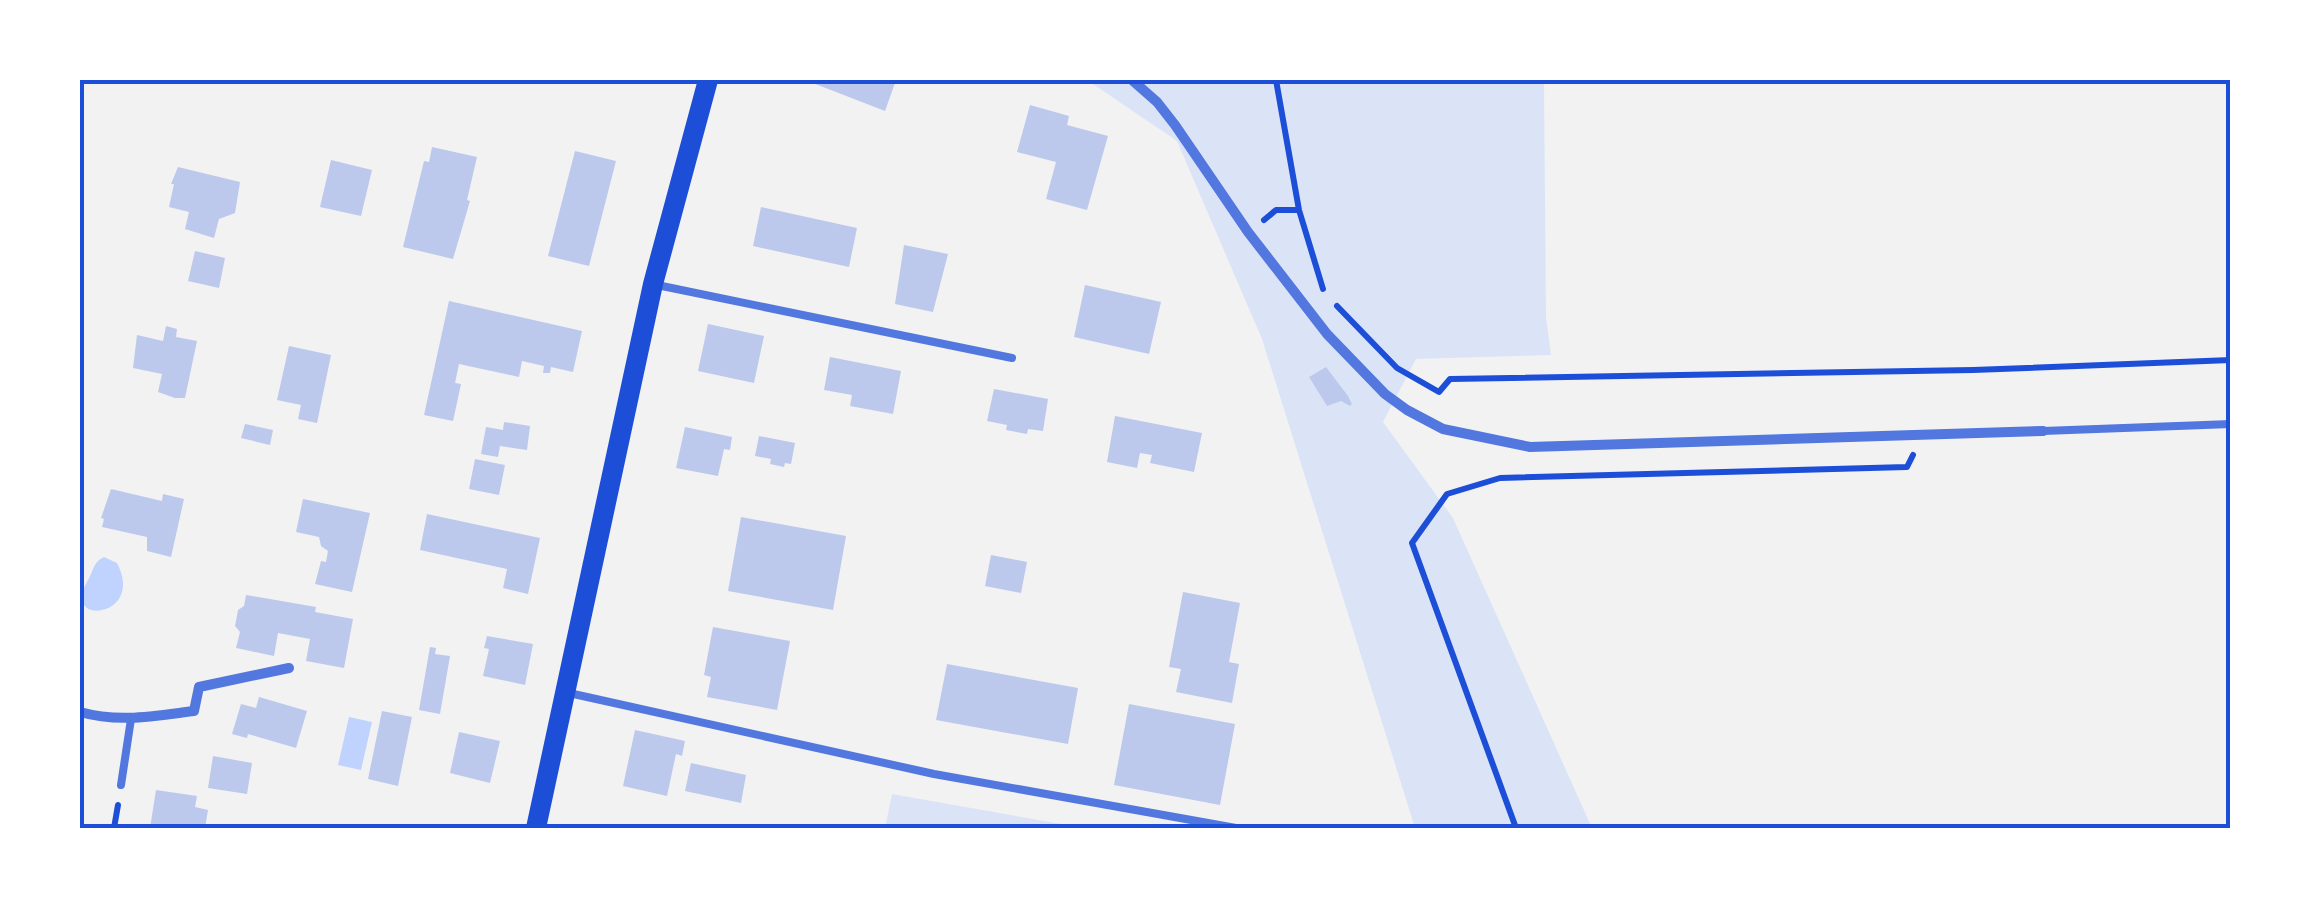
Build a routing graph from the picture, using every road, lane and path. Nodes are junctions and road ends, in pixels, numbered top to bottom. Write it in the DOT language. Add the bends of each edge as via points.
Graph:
graph roads {
  1 [pos="708,80"];
  2 [pos="1132,80"];
  3 [pos="1276,80"];
  4 [pos="1299,210"];
  5 [pos="1248,232"];
  6 [pos="653,284"];
  7 [pos="1323,291"];
  8 [pos="1336,304"];
  9 [pos="1012,358"];
  10 [pos="2231,360"];
  11 [pos="2231,424"];
  12 [pos="2043,431"];
  13 [pos="1924,434"];
  14 [pos="290,668"];
  15 [pos="566,692"];
  16 [pos="80,712"];
  17 [pos="132,720"];
  18 [pos="121,785"];
  19 [pos="536,828"];
  20 [pos="1236,828"];
  21 [pos="1516,828"];
  1 -- 6 [label="main road"];
  2 -- 5 [label="street" via="1157,102"];
  3 -- 4 [label="path"];
  4 -- 5 [label="path" via="1276,210"];
  4 -- 7 [label="path"];
  5 -- 13 [label="street" via="1359,369 1406,410 1443,429 1530,448"];
  6 -- 9 [label="lane"];
  6 -- 15 [label="main road"];
  8 -- 10 [label="path" via="1397,368 1439,392 1450,379"];
  11 -- 12 [label="lane"];
  12 -- 13 [label="street"];
  13 -- 21 [label="path" via="1907,467 1500,478 1447,494 1412,543"];
  14 -- 17 [label="street" via="199,688 194,711"];
  15 -- 19 [label="main road"];
  15 -- 20 [label="lane" via="934,774"];
  16 -- 17 [label="street"];
  17 -- 18 [label="lane"];
}
